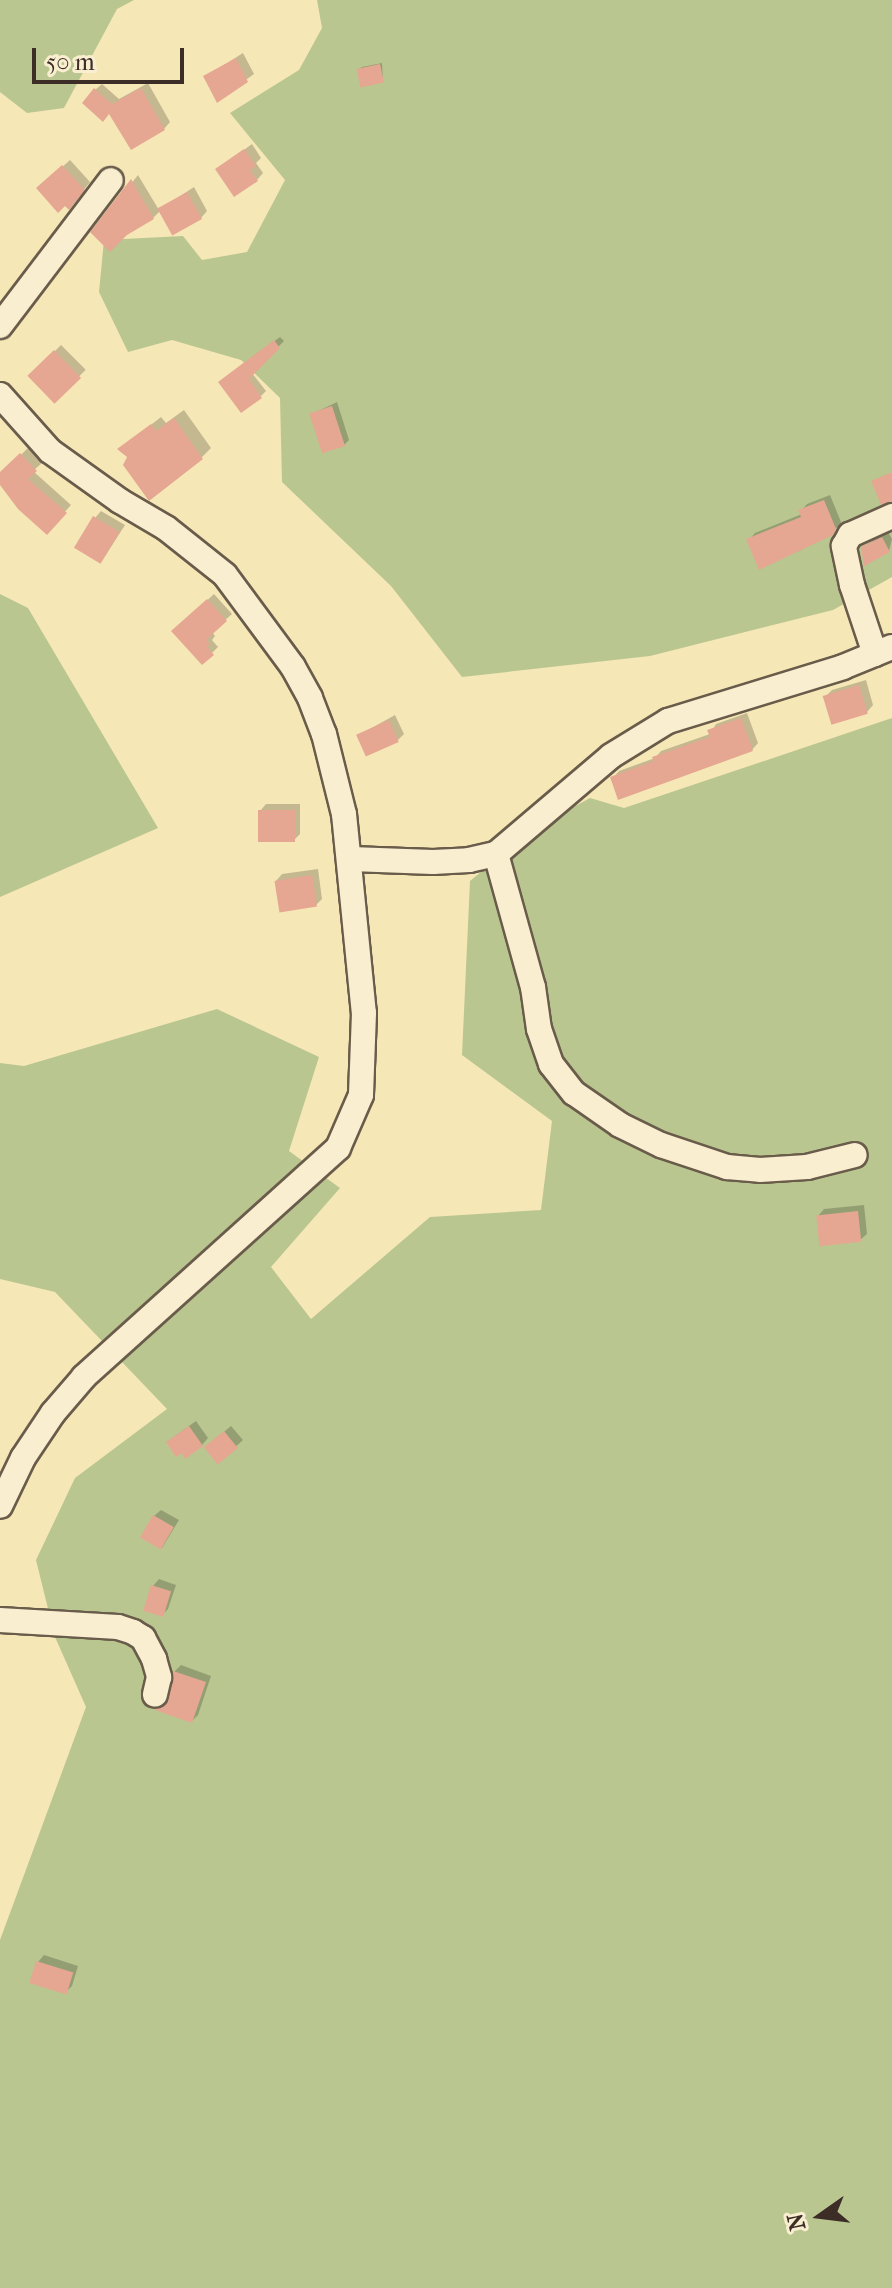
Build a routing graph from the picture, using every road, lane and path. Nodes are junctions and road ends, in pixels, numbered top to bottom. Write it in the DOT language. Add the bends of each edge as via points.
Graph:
graph roads {
  1 [pos="111,180"];
  2 [pos="0,326"];
  3 [pos="0,397"];
  4 [pos="892,516"];
  5 [pos="884,650"];
  6 [pos="496,854"];
  7 [pos="351,859"];
  8 [pos="855,1155"];
  9 [pos="0,1506"];
  10 [pos="0,1620"];
  11 [pos="155,1695"];
  1 -- 2 [label="street"];
  3 -- 7 [label="street" via="50,451 194,547 250,606 310,698 336,777"];
  4 -- 5 [label="street" via="850,535 844,546 852,585"];
  5 -- 6 [label="street" via="668,721 611,756"];
  6 -- 7 [label="street" via="433,862"];
  6 -- 8 [label="street" via="533,987 539,1029 551,1064 574,1093 661,1145 727,1167 807,1167"];
  7 -- 9 [label="street" via="364,1067 361,1095 338,1148 84,1377 23,1458"];
  10 -- 11 [label="street" via="133,1632 143,1638 154,1659 159,1677"];
}
